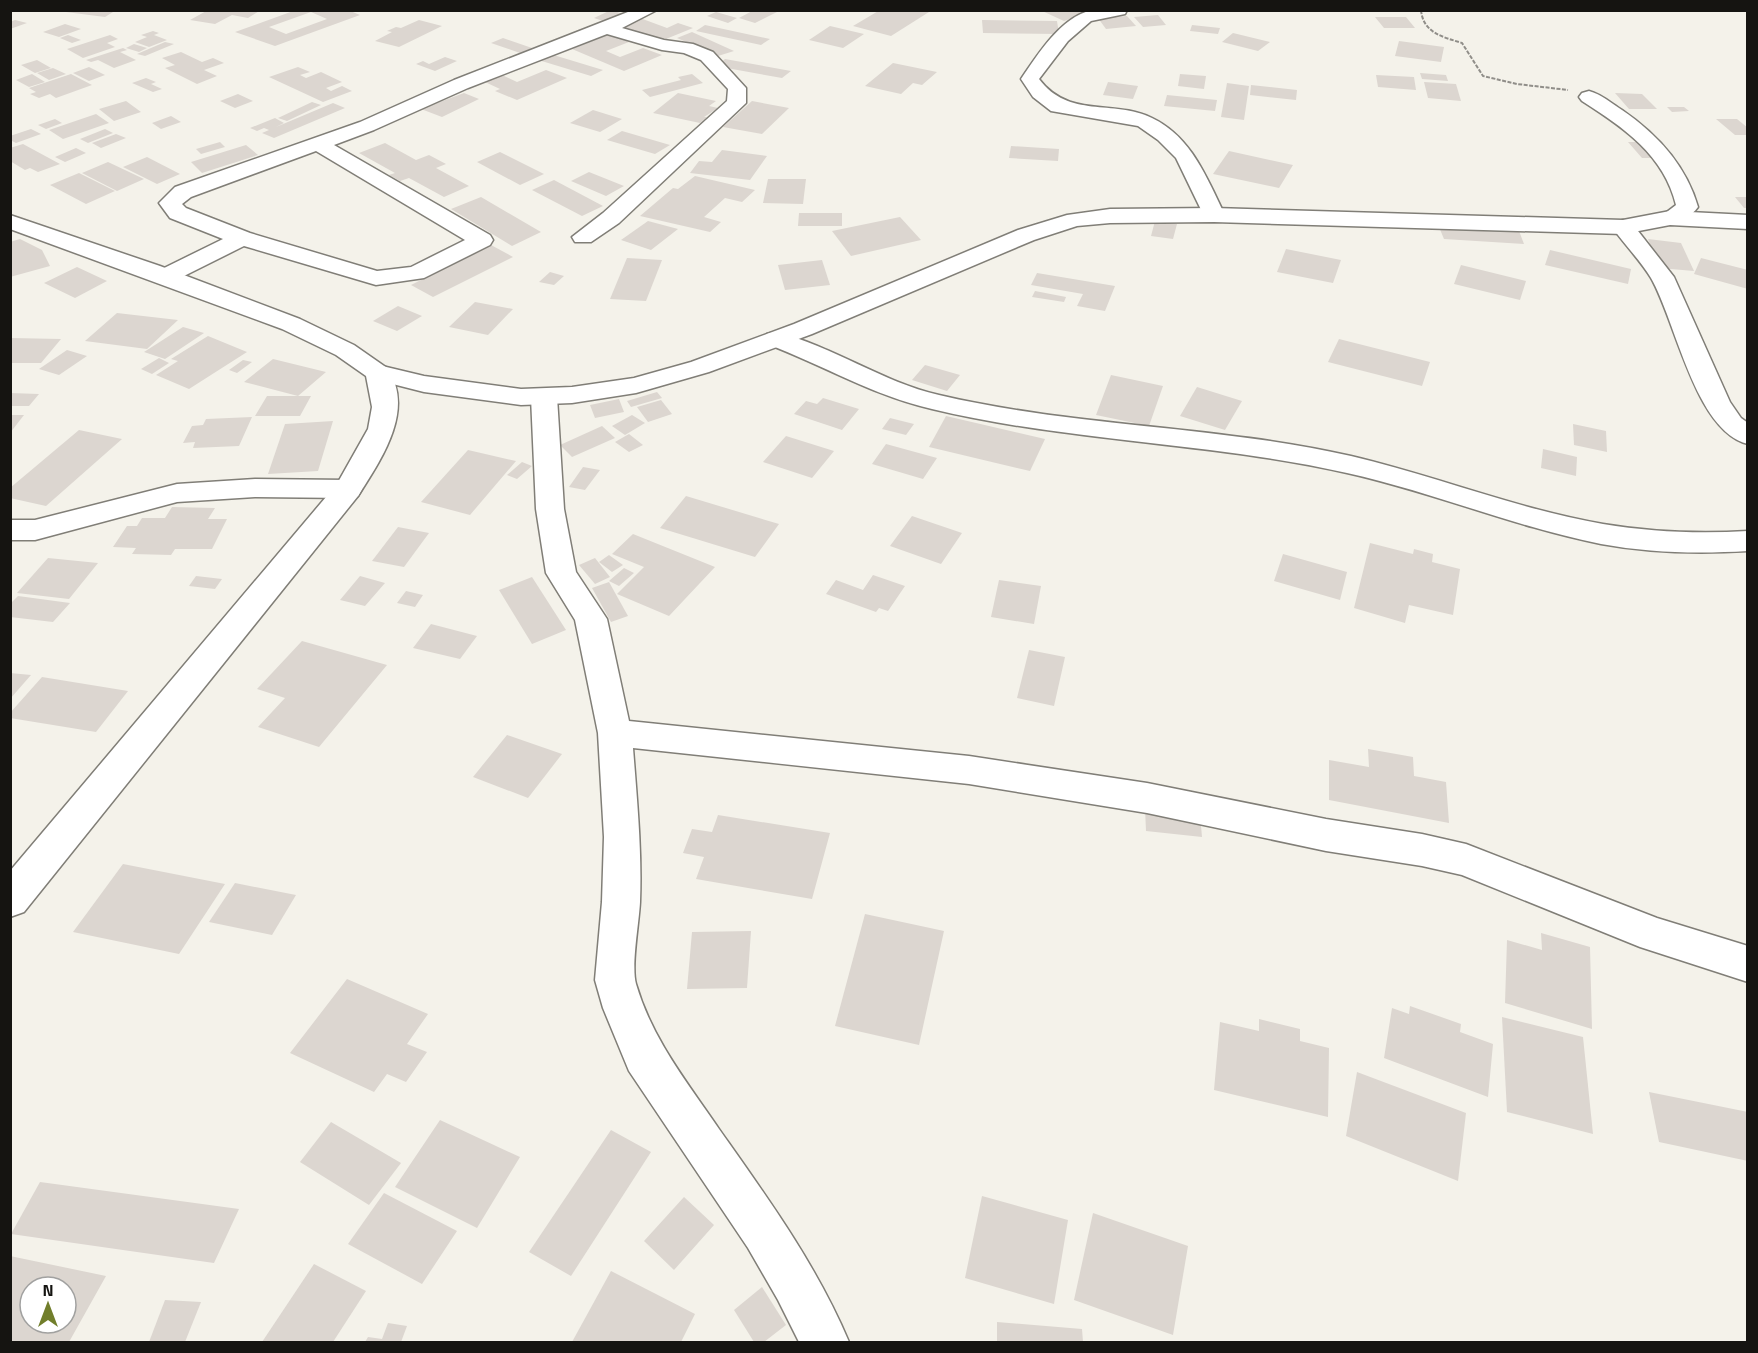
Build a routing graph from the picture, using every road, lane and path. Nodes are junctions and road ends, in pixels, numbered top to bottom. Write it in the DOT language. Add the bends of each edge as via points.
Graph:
graph roads {
  1 [pos="649,10"];
  2 [pos="1119,10"];
  3 [pos="1421,10"];
  4 [pos="608,29"];
  5 [pos="1589,97"];
  6 [pos="320,144"];
  7 [pos="1214,215"];
  8 [pos="1670,218"];
  9 [pos="1748,222"];
  10 [pos="15,225"];
  11 [pos="1623,227"];
  12 [pos="583,237"];
  13 [pos="242,238"];
  14 [pos="168,275"];
  15 [pos="776,339"];
  16 [pos="378,373"];
  17 [pos="544,397"];
  18 [pos="1748,436"];
  19 [pos="348,489"];
  20 [pos="10,530"];
  21 [pos="1748,541"];
  22 [pos="615,733"];
  23 [pos="10,900"];
  24 [pos="1748,964"];
  25 [pos="824,1342"];
  1 -- 4 [label="street"];
  2 -- 7 [label="street" via="1085,17 1062,37 1030,79 1058,107 1145,122 1165,136 1185,155"];
  3 -- 5 [label="path" via="1422,21 1436,35 1462,43 1483,76 1564,88"];
  4 -- 6 [label="street" via="461,84"];
  4 -- 12 [label="street" via="707,56 736,88 736,103 611,218"];
  5 -- 8 [label="street" via="1625,119 1671,167 1685,192 1687,207"];
  6 -- 13 [label="street" via="183,192 171,203 178,213"];
  6 -- 13 [label="street" via="482,240 416,273 376,278"];
  7 -- 11 [label="street"];
  7 -- 15 [label="street" via="1075,220 1026,235"];
  8 -- 9 [label="street"];
  8 -- 11 [label="street"];
  10 -- 14 [label="street"];
  11 -- 18 [label="street" via="1662,276 1717,402 1731,424"];
  13 -- 14 [label="street"];
  14 -- 16 [label="street" via="299,326 336,344"];
  15 -- 17 [label="street" via="646,382"];
  15 -- 21 [label="street" via="892,389 934,402 1350,465 1494,507 1615,535 1686,543"];
  16 -- 17 [label="street" via="463,390"];
  16 -- 19 [label="street" via="386,407 382,429"];
  17 -- 22 [label="street" via="550,509 561,573 591,619"];
  19 -- 20 [label="street" via="255,488 177,493 35,530"];
  19 -- 23 [label="street"];
  22 -- 24 [label="street" via="723,741 969,770 1147,798 1326,835 1422,850 1466,860 1654,935"];
  22 -- 25 [label="street" via="622,837 615,980 623,1008 644,1057 764,1232"];
}
